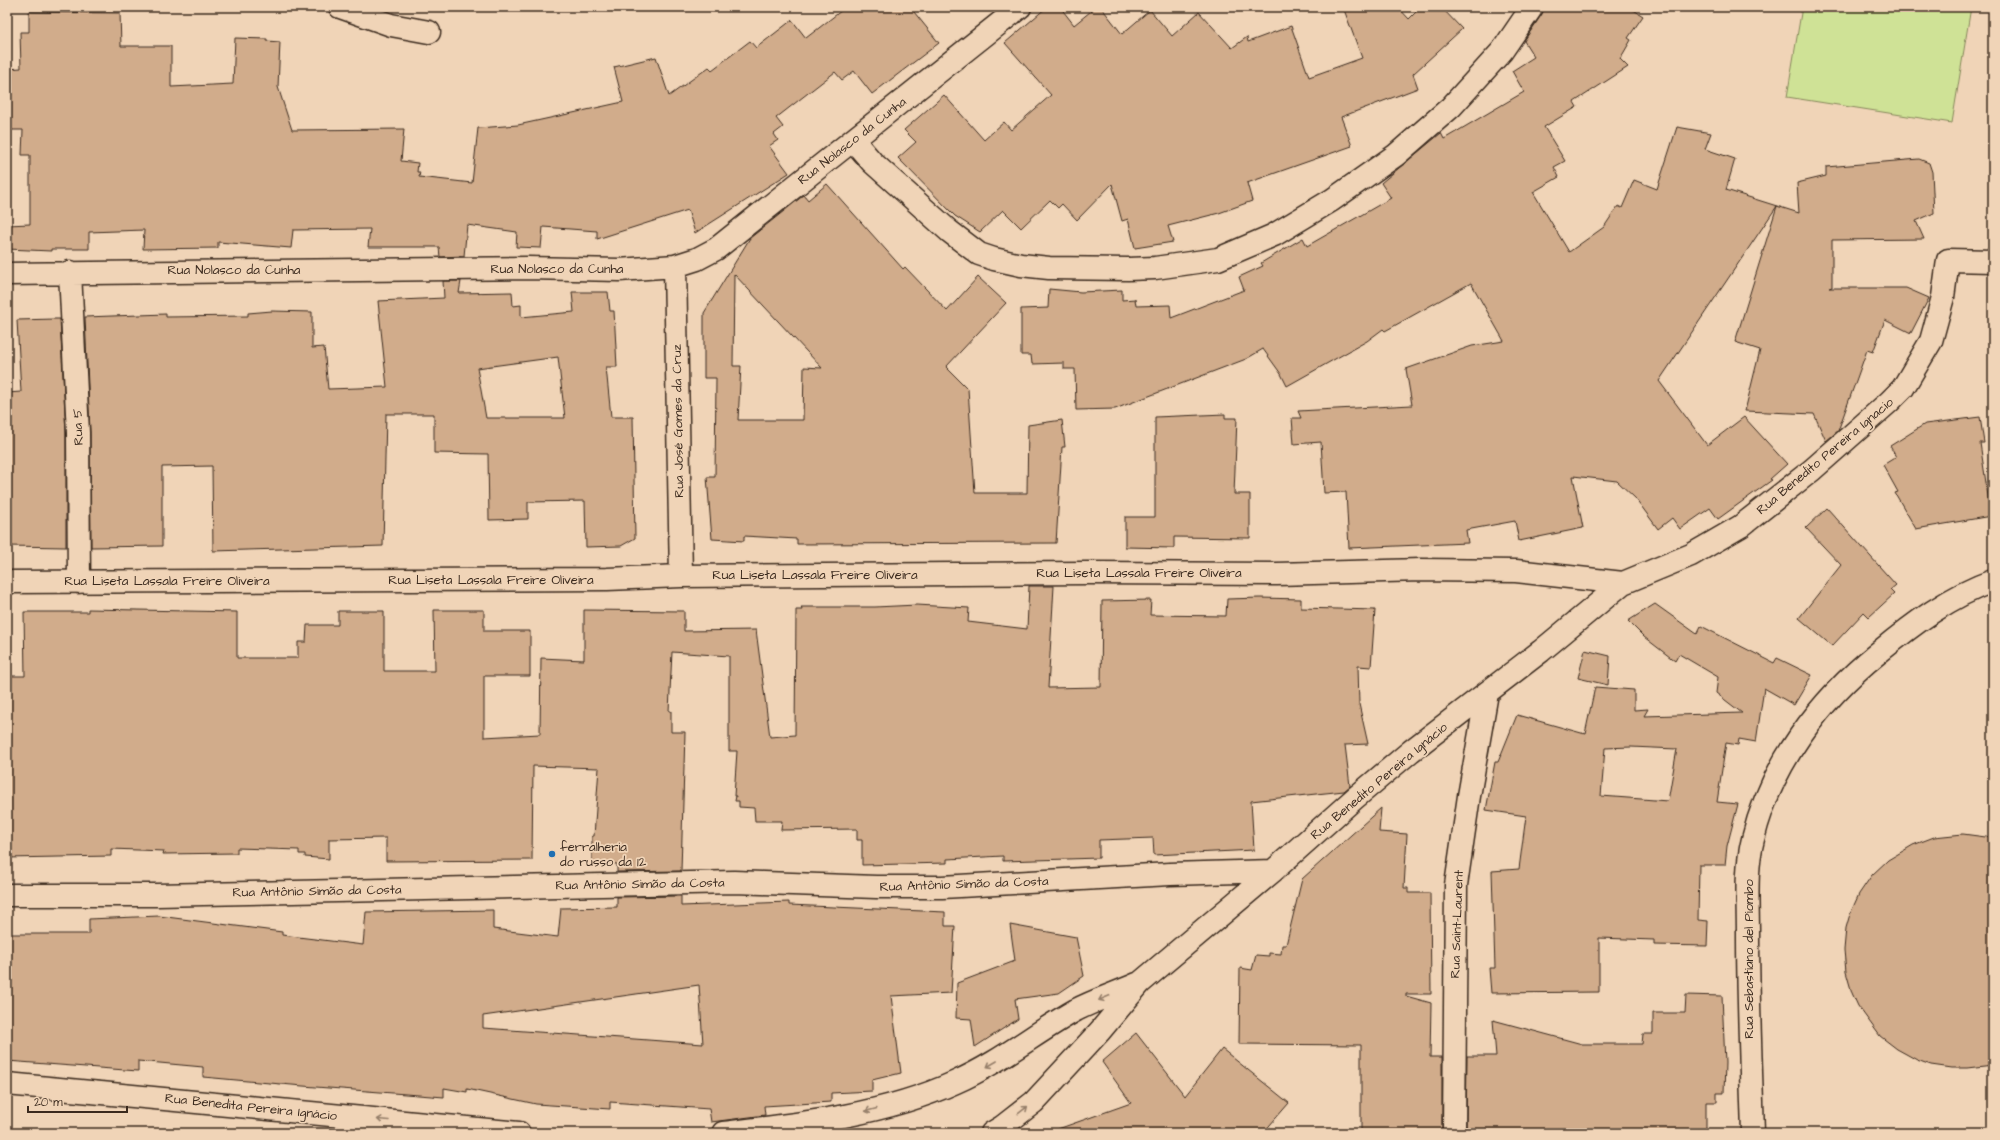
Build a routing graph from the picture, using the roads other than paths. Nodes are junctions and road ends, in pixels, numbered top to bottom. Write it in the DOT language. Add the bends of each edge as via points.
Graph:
graph roads {
  1 [pos="340,7"];
  2 [pos="1020,7"];
  3 [pos="1532,7"];
  4 [pos="429,32"];
  5 [pos="853,140"];
  6 [pos="1993,261"];
  7 [pos="675,266"];
  8 [pos="70,272"];
  9 [pos="7,274"];
  10 [pos="681,576"];
  11 [pos="1993,581"];
  12 [pos="7,582"];
  13 [pos="79,582"];
  14 [pos="1623,584"];
  15 [pos="1487,693"];
  16 [pos="1273,871"];
  17 [pos="7,895"];
  18 [pos="1140,983"];
  19 [pos="7,1084"];
  20 [pos="519,1133"];
  21 [pos="723,1133"];
  22 [pos="992,1133"];
  23 [pos="1454,1133"];
  24 [pos="1753,1133"];
  1 -- 4 [label="street" via="391,25"];
  2 -- 5 [label="street, Rua Nolasco da Cunha"];
  3 -- 5 [label="street" via="1502,51 1451,107 1396,155 1332,200 1274,234 1218,259 1155,268 1115,269 1049,268 994,259 979,254 949,231 872,162"];
  5 -- 7 [label="street, Rua Nolasco da Cunha" via="716,249"];
  6 -- 14 [label="street, Rua Benedito Pereira Ignacio" via="1948,260 1940,309 1931,341 1910,378 1889,402 1812,470 1741,526 1691,555"];
  7 -- 8 [label="street, Rua Nolasco da Cunha" via="619,270 528,268"];
  7 -- 10 [label="street, Rua José Gomes da Cruz"];
  8 -- 9 [label="street, Rua Nolasco da Cunha"];
  8 -- 13 [label="street, Rua 5" via="79,454"];
  10 -- 13 [label="street, Rua Liseta Lassala Freire Oliveira" via="607,580"];
  10 -- 14 [label="street, Rua Liseta Lassala Freire Oliveira" via="1277,574 1437,570 1516,571"];
  11 -- 24 [label="street, Rua Sebastiano del Piombo" via="1946,603 1908,629 1840,686 1797,739 1772,785 1752,840 1747,893"];
  12 -- 13 [label="street, Rua Liseta Lassala Freire Oliveira"];
  14 -- 15 [label="street, Rua Benedito Pereira Ignácio"];
  15 -- 16 [label="street, Rua Benedito Pereira Ignácio" via="1411,751"];
  15 -- 23 [label="street, Rua Saint-Laurent" via="1456,885"];
  16 -- 17 [label="street, Rua Antônio Simão da Costa" via="942,887 734,882 141,895"];
  16 -- 18 [label="street, Rua Benedito Pereira Ignácio"];
  18 -- 21 [label="street, one-way" via="1076,1010 986,1067 912,1099 868,1111"];
  22 -- 18 [label="street, one-way" via="1034,1102 1100,1031"];
  20 -- 19 [label="street, Rua Benedita Pereira Ignácio, one-way"];
}
